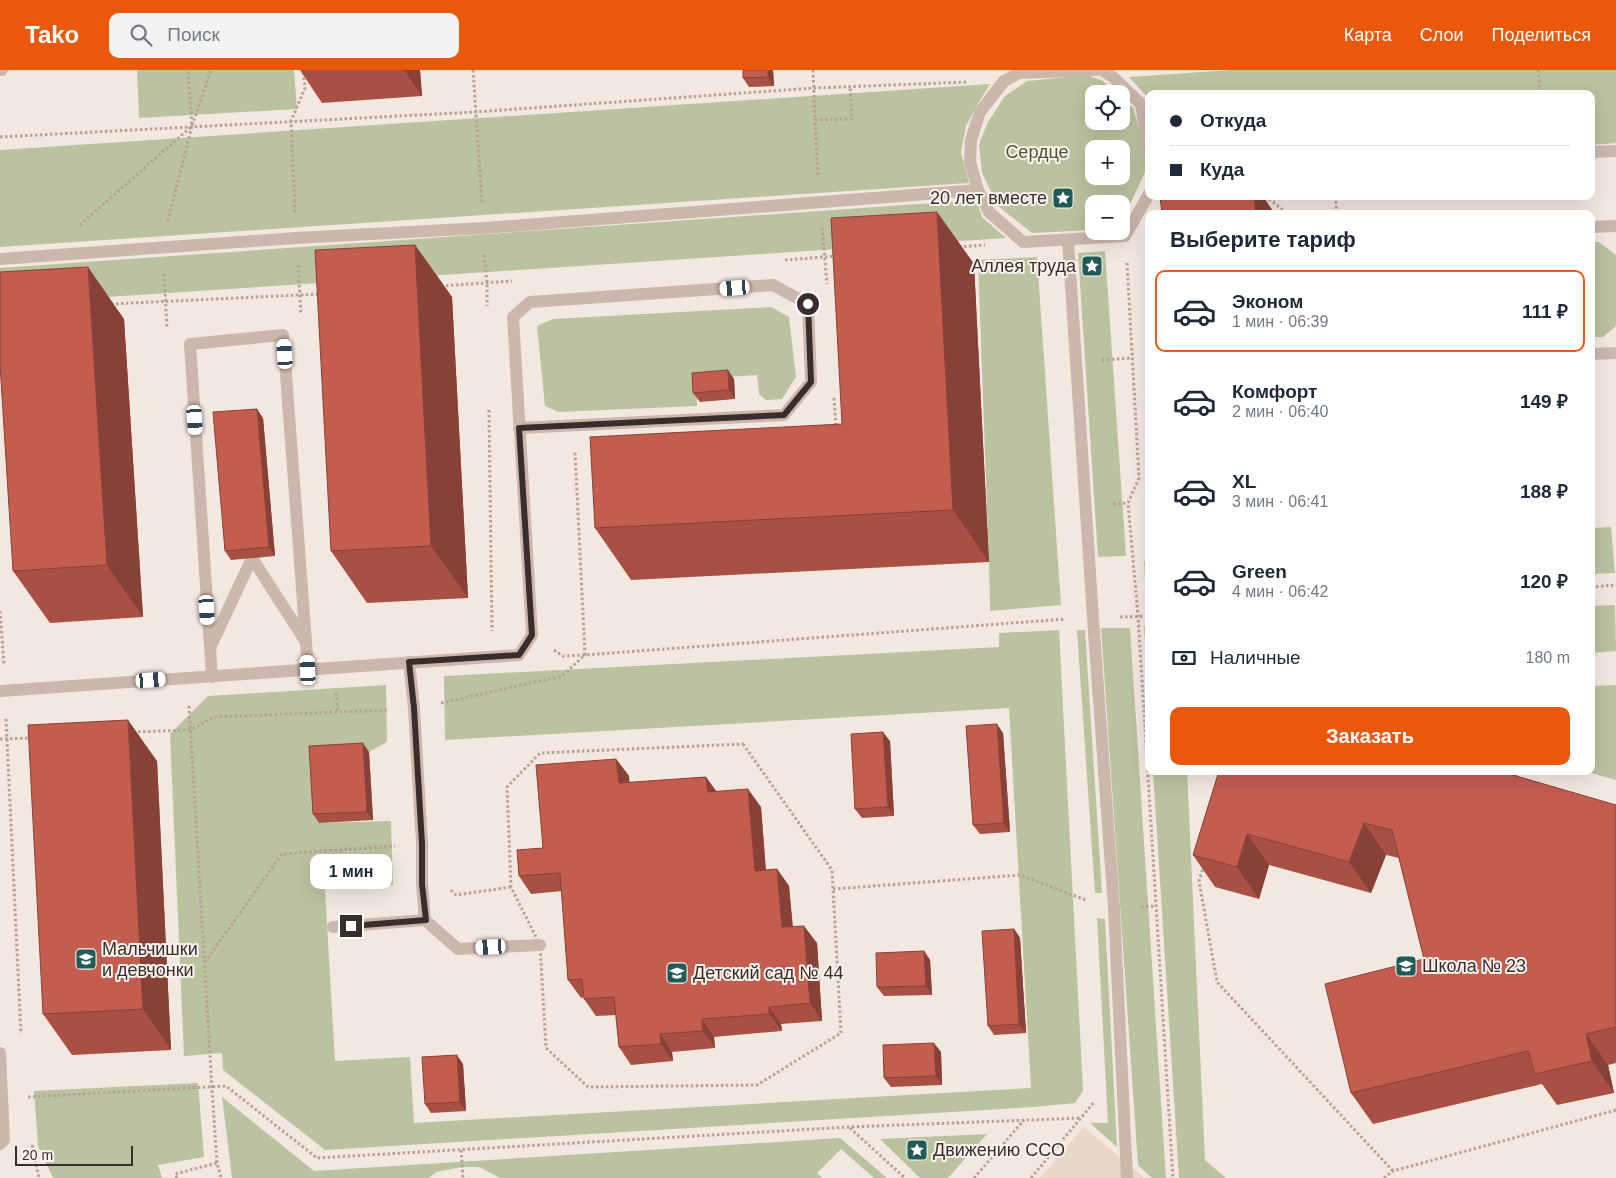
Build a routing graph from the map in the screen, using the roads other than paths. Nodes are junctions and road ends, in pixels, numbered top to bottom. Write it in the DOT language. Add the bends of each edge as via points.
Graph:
graph roads {
  1 [pos="1096,70"];
  2 [pos="1102,70"];
  3 [pos="1019,72"];
  4 [pos="1145,128"];
  5 [pos="1616,151"];
  6 [pos="1595,152"];
  7 [pos="978,190"];
  8 [pos="1146,200"];
  9 [pos="1616,226"];
  10 [pos="1595,227"];
  11 [pos="1068,240"];
  12 [pos="0,259"];
  13 [pos="1616,353"];
  14 [pos="1595,354"];
  15 [pos="519,428"];
  16 [pos="307,644"];
  17 [pos="210,648"];
  18 [pos="409,662"];
  19 [pos="308,670"];
  20 [pos="212,677"];
  21 [pos="2,691"];
  22 [pos="426,920"];
  23 [pos="333,927"];
  24 [pos="540,945"];
  25 [pos="0,1053"];
  26 [pos="0,1144"];
  27 [pos="1127,1178"];
  1 -- 3 [label="street"];
  2 -- 4 [label="street" via="1141,104"];
  3 -- 7 [label="street" via="1004,80 980,112 970,162"];
  5 -- 6 [label="street"];
  7 -- 11 [label="street" via="990,212 1024,242"];
  7 -- 12 [label="street" via="484,228"];
  8 -- 11 [label="street" via="1125,236"];
  9 -- 10 [label="street"];
  11 -- 27 [label="street" via="1114,908"];
  13 -- 14 [label="street"];
  15 -- 15 [label="street" via="513,317 530,302 773,285 808,304 811,382 784,415"];
  15 -- 18 [label="street" via="532,635 519,655"];
  16 -- 17 [label="street" via="252,558"];
  16 -- 17 [label="street" via="283,335 190,344"];
  16 -- 19 [label="street"];
  17 -- 20 [label="street"];
  18 -- 19 [label="street"];
  18 -- 22 [label="street"];
  19 -- 20 [label="street"];
  20 -- 21 [label="street"];
  22 -- 23 [label="street"];
  22 -- 24 [label="street" via="458,949"];
  25 -- 26 [label="street" via="4,1121 4,1140"];
}
